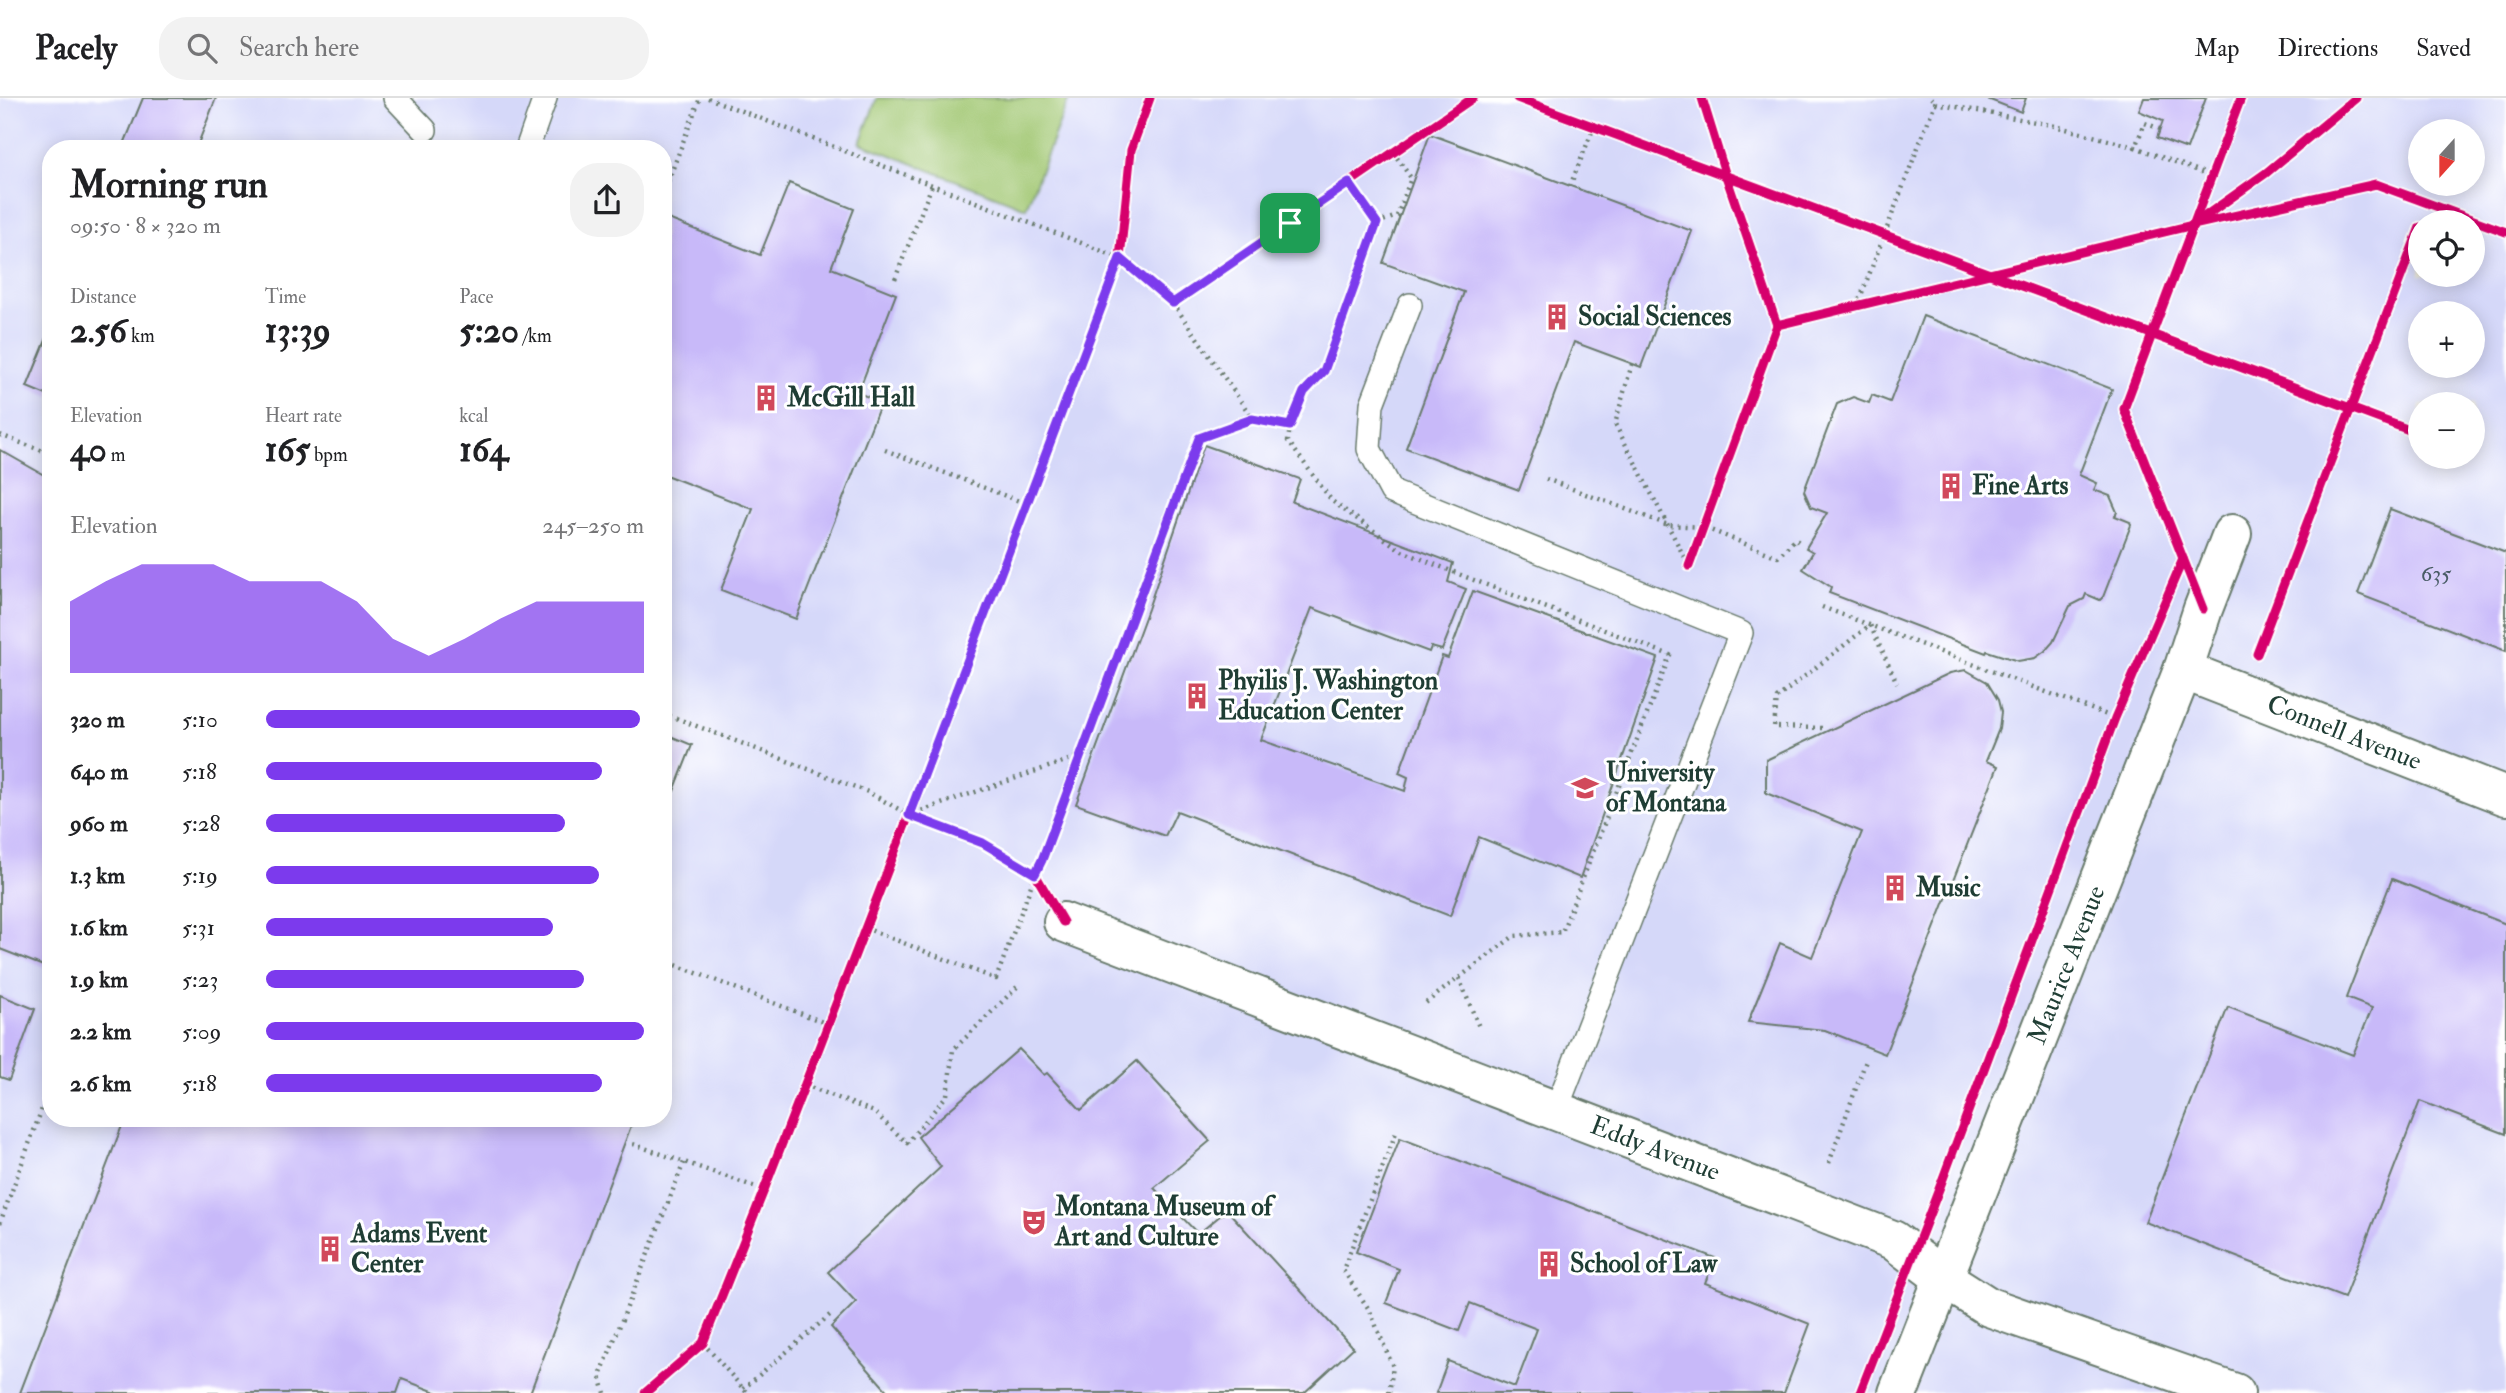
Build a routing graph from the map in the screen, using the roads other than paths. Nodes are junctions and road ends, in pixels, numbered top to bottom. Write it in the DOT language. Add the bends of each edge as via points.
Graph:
graph roads {
  1 [pos="396,98"];
  2 [pos="545,98"];
  3 [pos="425,130"];
  4 [pos="530,140"];
  5 [pos="1410,305"];
  6 [pos="2232,534"];
  7 [pos="2183,670"];
  8 [pos="2506,796"];
  9 [pos="1063,922"];
  10 [pos="1556,1110"];
  11 [pos="1942,1277"];
  12 [pos="1898,1393"];
  13 [pos="2235,1393"];
  1 -- 3 [label="lane"];
  2 -- 4 [label="lane"];
  5 -- 10 [label="lane" via="1373,404 1369,449 1392,492 1741,632"];
  6 -- 7 [label="street, Maurice Avenue"];
  7 -- 8 [label="street, Connell Avenue"];
  7 -- 11 [label="street, Maurice Avenue"];
  9 -- 10 [label="street, Eddy Avenue"];
  10 -- 11 [label="street, Eddy Avenue" via="1893,1240"];
  11 -- 12 [label="street, Maurice Avenue"];
  11 -- 13 [label="street, Eddy Avenue" via="1989,1307"];
}
